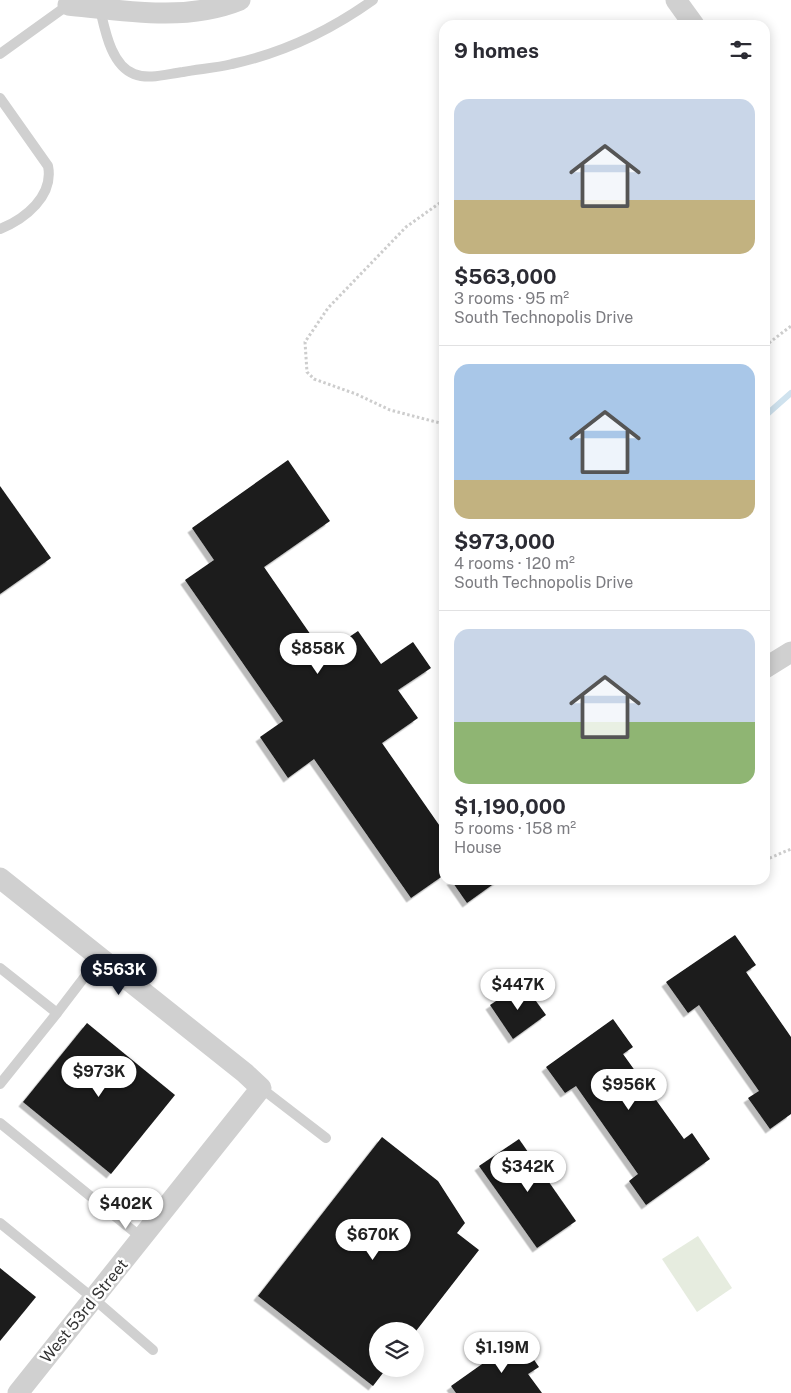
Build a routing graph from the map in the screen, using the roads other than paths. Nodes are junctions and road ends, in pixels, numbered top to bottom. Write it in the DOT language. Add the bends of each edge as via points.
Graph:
graph roads {
  1 [pos="373,0"];
  2 [pos="676,0"];
  3 [pos="235,1"];
  4 [pos="68,5"];
  5 [pos="100,9"];
  6 [pos="690,20"];
  7 [pos="0,54"];
  8 [pos="0,98"];
  9 [pos="0,229"];
  10 [pos="791,652"];
  11 [pos="770,665"];
  12 [pos="0,878"];
  13 [pos="99,958"];
  14 [pos="0,968"];
  15 [pos="57,1013"];
  16 [pos="0,1084"];
  17 [pos="261,1088"];
  18 [pos="0,1123"];
  19 [pos="326,1138"];
  20 [pos="0,1222"];
  21 [pos="142,1238"];
  22 [pos="94,1299"];
  23 [pos="153,1350"];
  24 [pos="18,1393"];
  1 -- 5 [label="lane" via="346,19 292,46 232,64 149,77 134,74 123,67 109,45"];
  2 -- 6 [label="street"];
  3 -- 5 [label="street" via="185,12 134,13"];
  4 -- 5 [label="street"];
  4 -- 7 [label="lane"];
  8 -- 9 [label="lane" via="48,166 50,176 43,195 28,213"];
  10 -- 11 [label="street"];
  12 -- 13 [label="street"];
  13 -- 15 [label="lane"];
  13 -- 17 [label="street"];
  14 -- 15 [label="lane"];
  15 -- 16 [label="lane"];
  17 -- 19 [label="lane"];
  17 -- 21 [label="street, West 53rd Street"];
  18 -- 21 [label="lane"];
  20 -- 22 [label="lane"];
  21 -- 22 [label="street, West 53rd Street"];
  22 -- 23 [label="lane"];
  22 -- 24 [label="street, West 53rd Street"];
}
